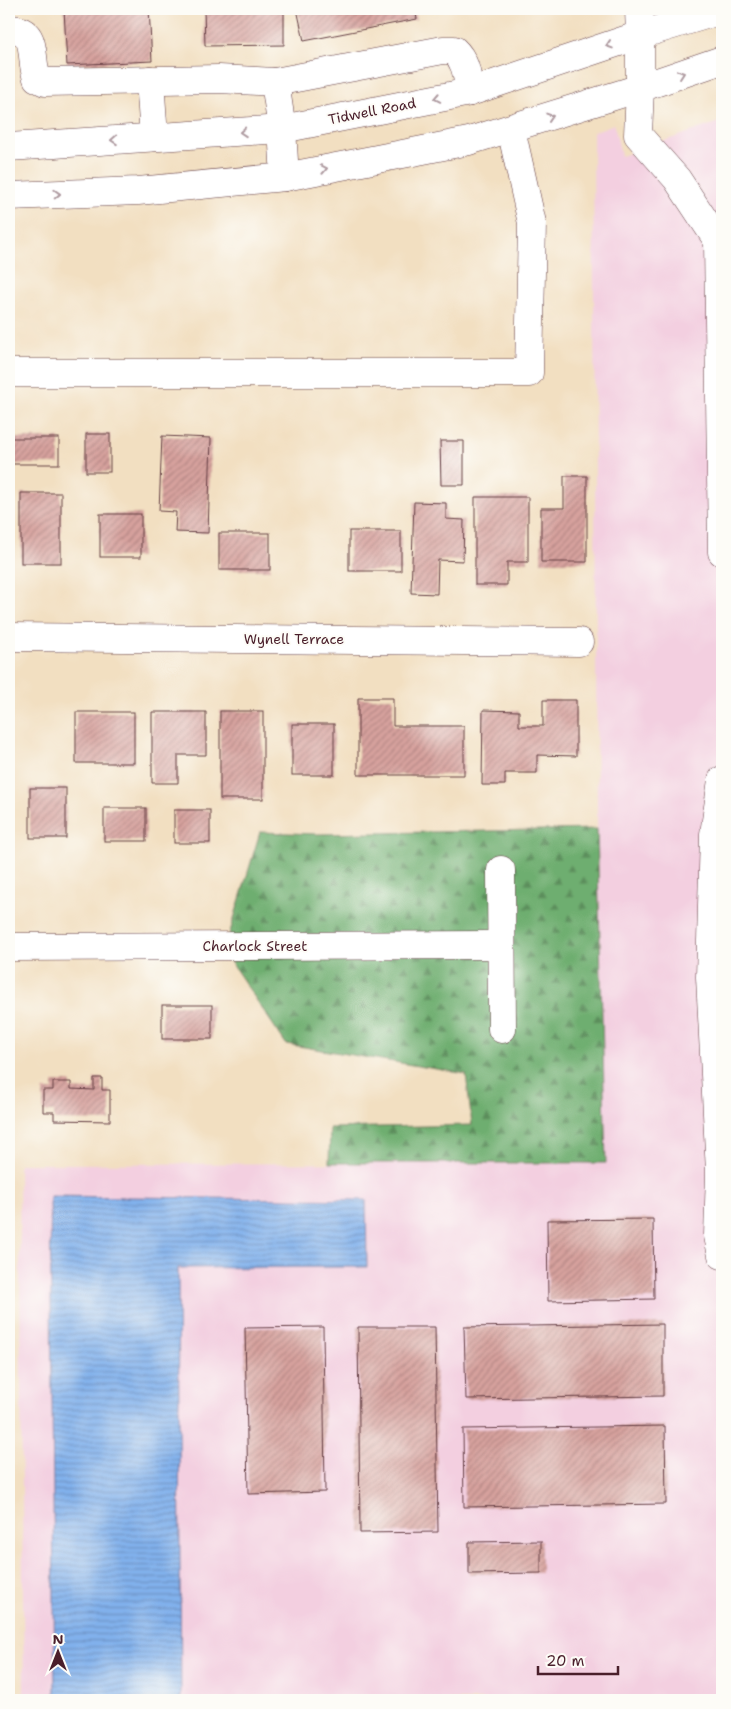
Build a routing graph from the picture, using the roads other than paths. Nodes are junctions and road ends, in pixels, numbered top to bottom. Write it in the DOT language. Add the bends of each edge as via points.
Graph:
graph roads {
  1 [pos="722,10"];
  2 [pos="640,22"];
  3 [pos="9,29"];
  4 [pos="722,60"];
  5 [pos="150,80"];
  6 [pos="275,82"];
  7 [pos="640,88"];
  8 [pos="470,92"];
  9 [pos="282,129"];
  10 [pos="511,129"];
  11 [pos="154,137"];
  12 [pos="9,147"];
  13 [pos="285,177"];
  14 [pos="9,196"];
  15 [pos="9,373"];
  16 [pos="722,552"];
  17 [pos="9,637"];
  18 [pos="579,642"];
  19 [pos="722,780"];
  20 [pos="501,870"];
  21 [pos="501,946"];
  22 [pos="9,947"];
  23 [pos="502,1029"];
  24 [pos="720,1149"];
  25 [pos="722,1256"];
  1 -- 2 [label="main road, Tidwell Road"];
  2 -- 7 [label="main road"];
  2 -- 8 [label="main road, Tidwell Road, one-way"];
  3 -- 5 [label="main road" via="18,29 32,43 34,70 37,78 45,82"];
  7 -- 4 [label="main road, one-way"];
  5 -- 6 [label="main road"];
  5 -- 11 [label="main road"];
  6 -- 8 [label="main road" via="454,50 465,65"];
  6 -- 9 [label="main road"];
  10 -- 7 [label="main road, one-way"];
  7 -- 16 [label="main road" via="638,135 677,179 718,241"];
  8 -- 9 [label="main road, Tidwell Road, one-way"];
  9 -- 11 [label="main road, Tidwell Road, one-way"];
  9 -- 13 [label="main road"];
  13 -- 10 [label="main road, one-way" via="470,141"];
  10 -- 15 [label="main road" via="532,223 529,373"];
  11 -- 12 [label="main road, Tidwell Road, one-way"];
  14 -- 13 [label="main road, one-way" via="138,191"];
  17 -- 18 [label="main road, Wynell Terrace"];
  19 -- 24 [label="main road" via="714,834 710,978"];
  20 -- 21 [label="main road"];
  21 -- 22 [label="main road, Charlock Street"];
  21 -- 23 [label="main road"];
  24 -- 25 [label="main road" via="718,1236"];
}
